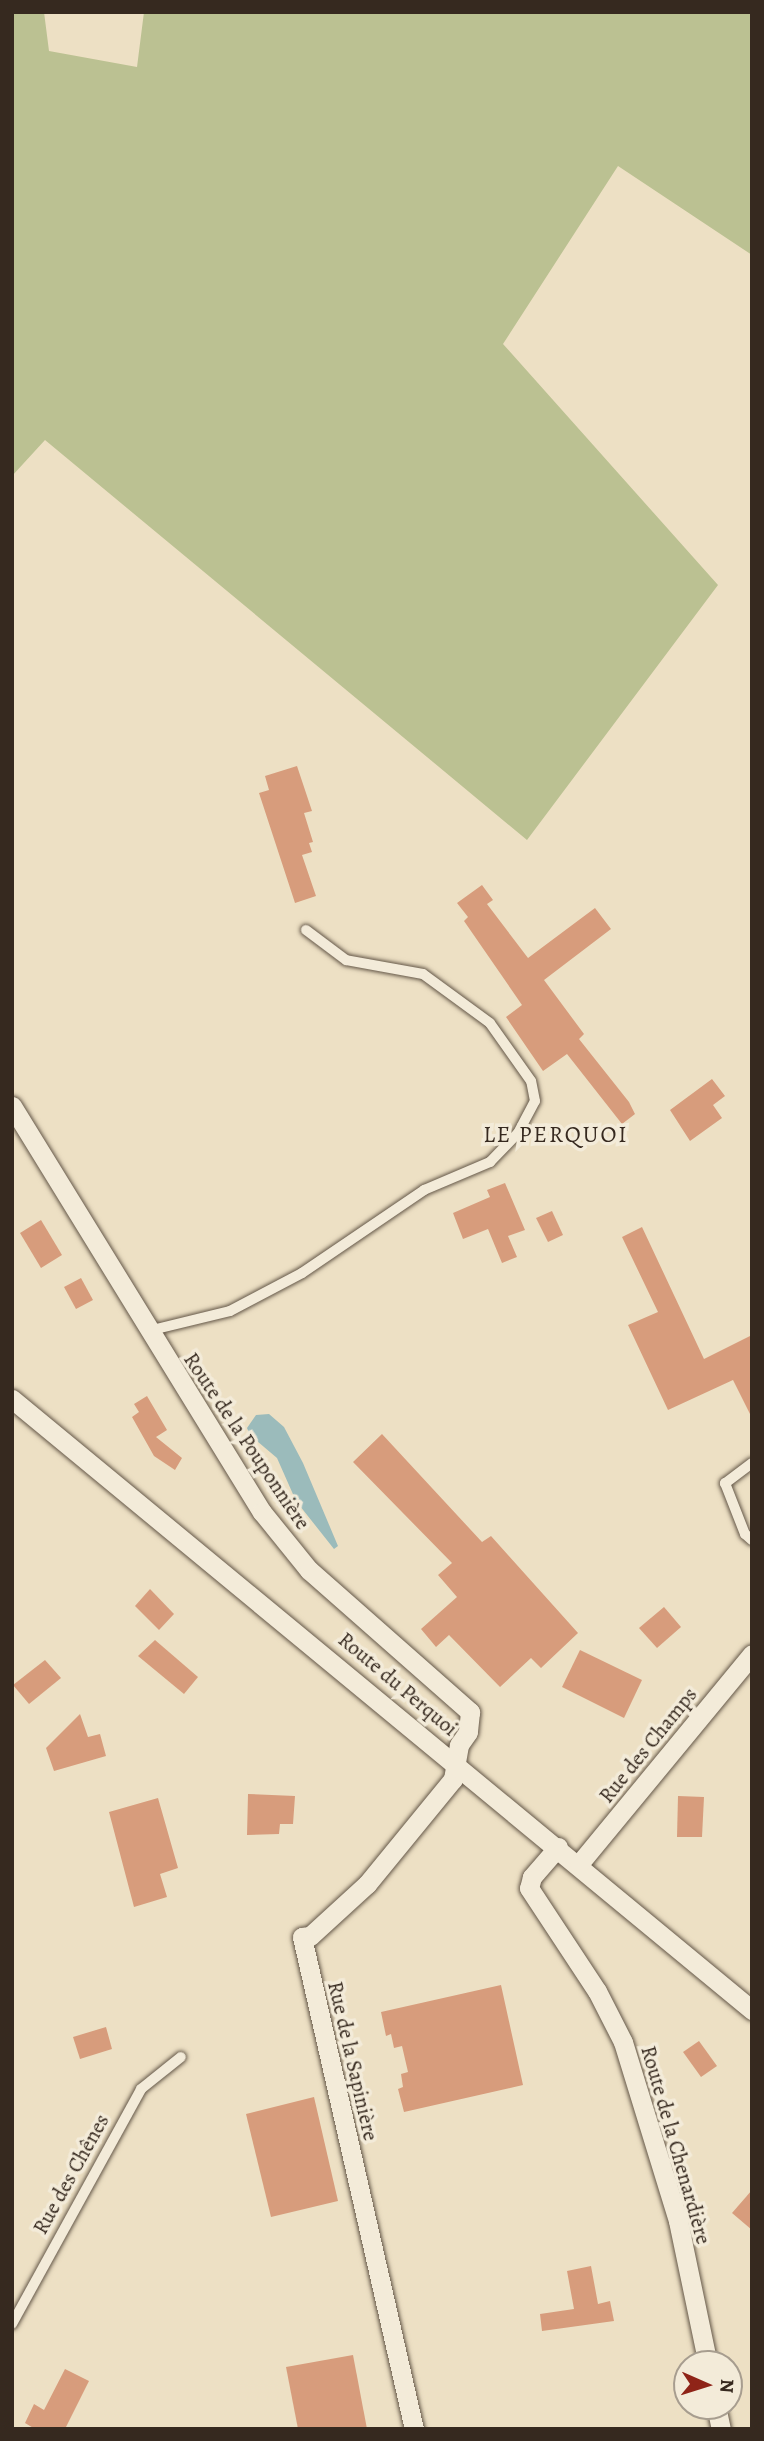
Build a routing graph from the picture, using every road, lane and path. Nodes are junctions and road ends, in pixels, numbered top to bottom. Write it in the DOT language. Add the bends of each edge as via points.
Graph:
graph roads {
  1 [pos="306,930"];
  2 [pos="12,1106"];
  3 [pos="148,1331"];
  4 [pos="12,1399"];
  5 [pos="752,1464"];
  6 [pos="752,1540"];
  7 [pos="752,1654"];
  8 [pos="455,1760"];
  9 [pos="558,1847"];
  10 [pos="579,1864"];
  11 [pos="752,2010"];
  12 [pos="181,2057"];
  13 [pos="12,2324"];
  14 [pos="705,2350"];
  15 [pos="414,2429"];
  1 -- 3 [label="lane" via="346,960 423,974 489,1023 531,1081 535,1101 518,1133 490,1162 424,1190 302,1273 230,1311"];
  2 -- 3 [label="street, Route de la Pouponnière"];
  3 -- 8 [label="street, Route de la Pouponnière" via="262,1512 309,1570 470,1712 468,1732"];
  4 -- 8 [label="street, Route du Perquoi"];
  5 -- 6 [label="lane" via="725,1483 745,1534"];
  7 -- 10 [label="street, Rue des Champs"];
  8 -- 9 [label="street, Route du Perquoi"];
  8 -- 15 [label="street, Rue de la Sapinière" via="453,1779 367,1884 310,1936 302,1937"];
  9 -- 10 [label="street, Route du Perquoi"];
  9 -- 14 [label="street, Route de la Chenardière" via="532,1877 529,1888 597,1991 623,2042 678,2221"];
  10 -- 11 [label="street, Route du Perquoi"];
  12 -- 13 [label="lane, Rue des Chênes" via="141,2089"];
}
